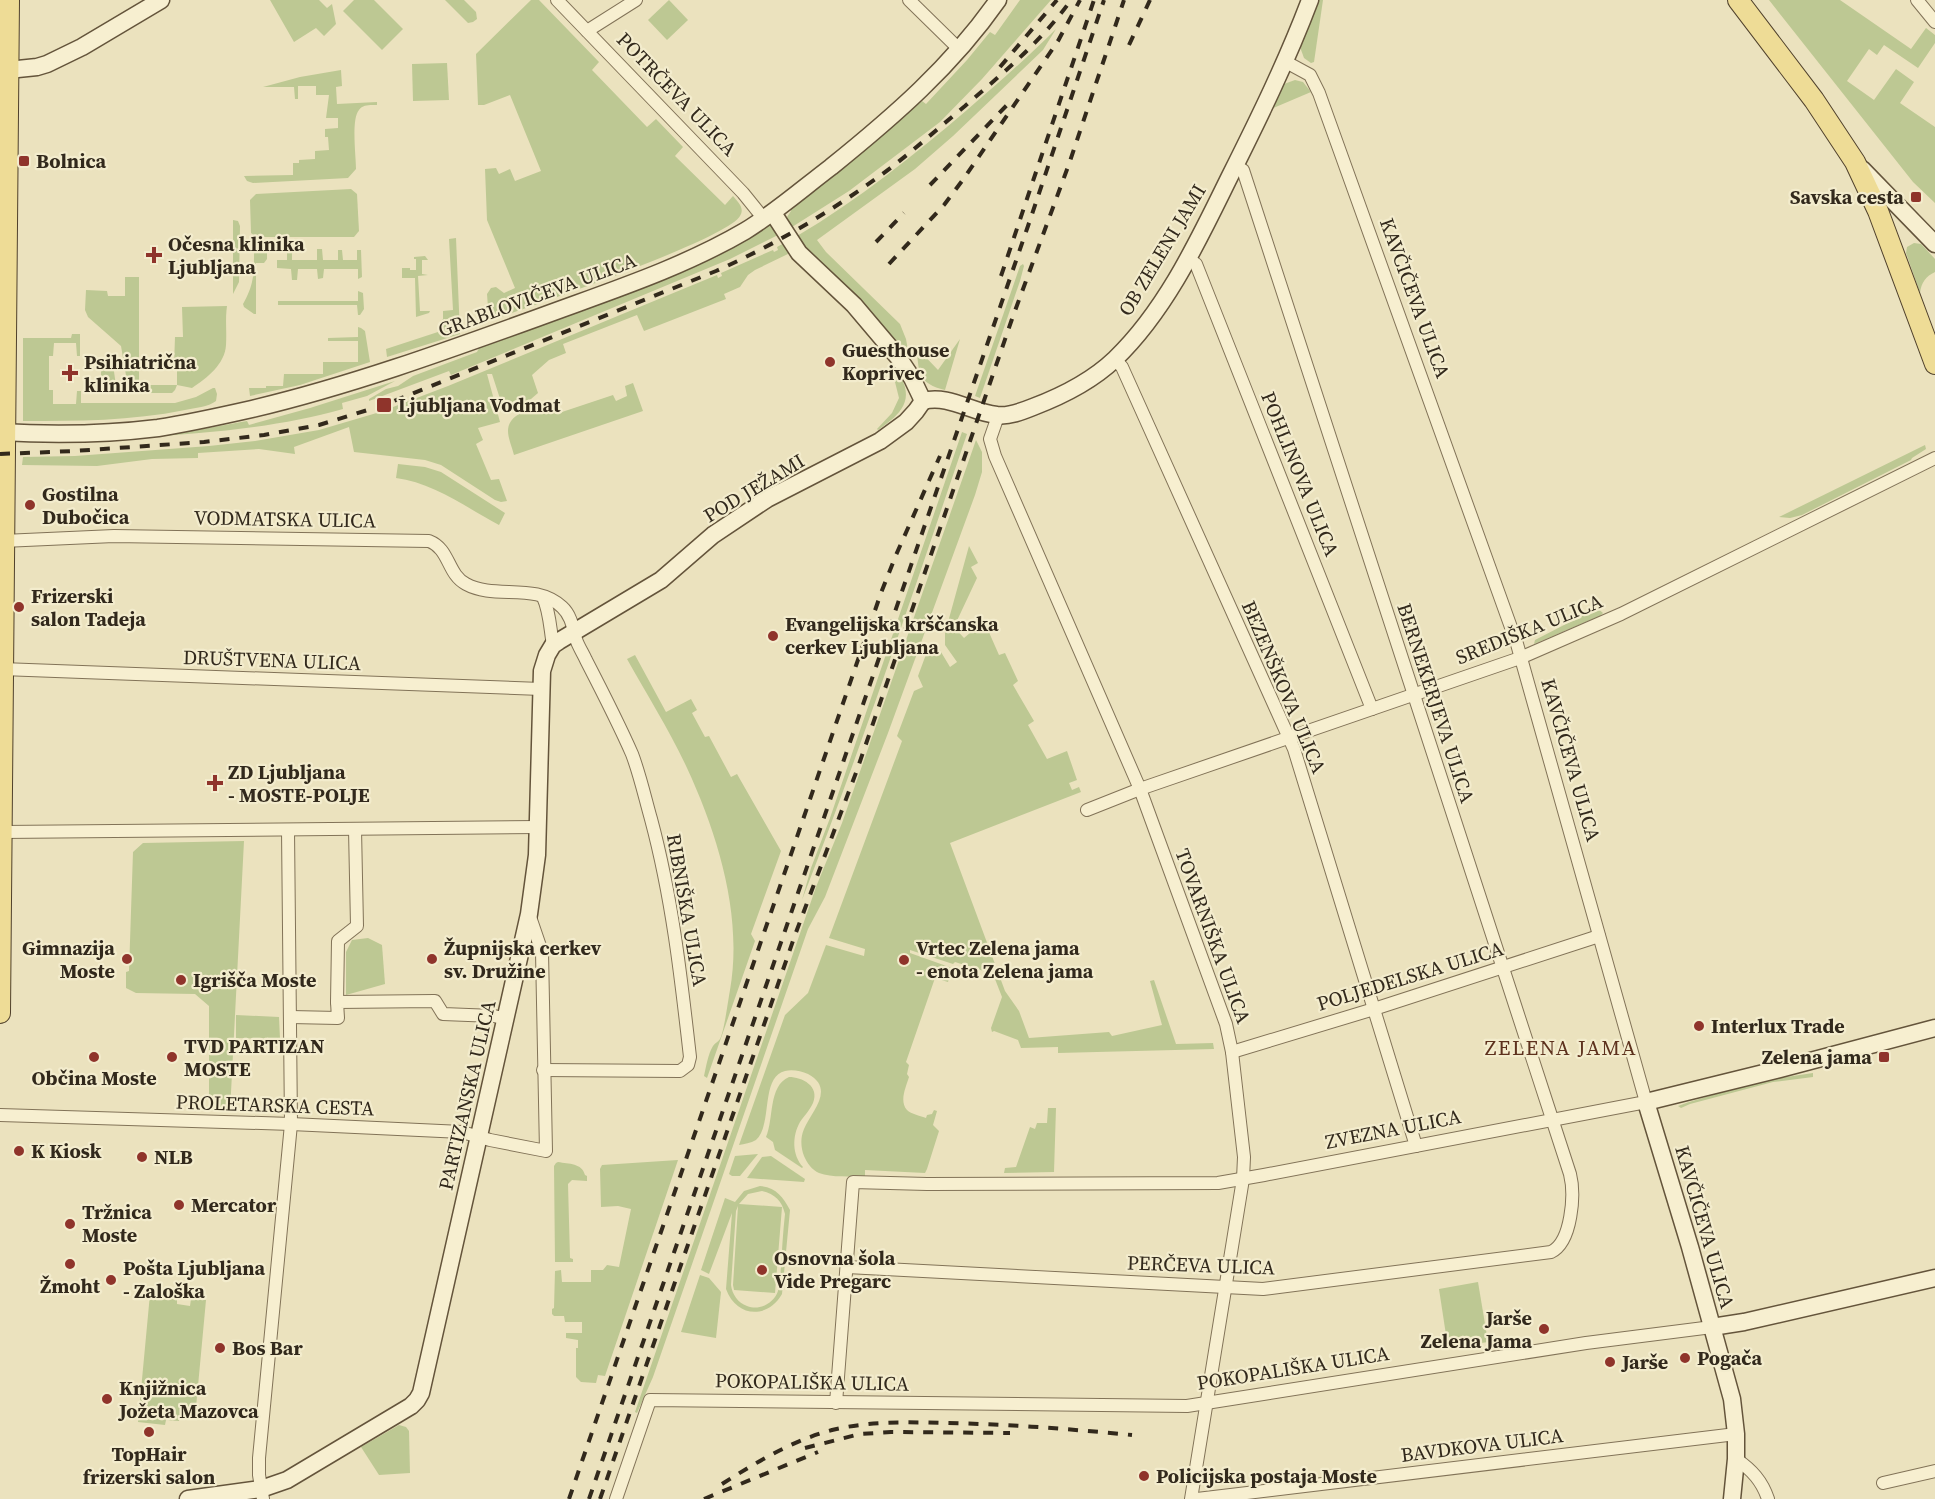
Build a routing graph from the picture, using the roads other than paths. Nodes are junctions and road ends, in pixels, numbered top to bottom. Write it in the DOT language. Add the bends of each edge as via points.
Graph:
graph roads {
  1 [pos="9,0"];
  2 [pos="161,0"];
  3 [pos="557,0"];
  4 [pos="636,0"];
  5 [pos="909,0"];
  6 [pos="998,0"];
  7 [pos="1310,0"];
  8 [pos="1738,0"];
  9 [pos="1917,0"];
  10 [pos="1935,22"];
  11 [pos="587,31"];
  12 [pos="960,50"];
  13 [pos="1286,62"];
  14 [pos="8,70"];
  15 [pos="1855,162"];
  16 [pos="1235,166"];
  17 [pos="769,216"];
  18 [pos="1935,244"];
  19 [pos="1192,261"];
  20 [pos="1115,359"];
  21 [pos="1935,364"];
  22 [pos="923,401"];
  23 [pos="998,416"];
  24 [pos="3,432"];
  25 [pos="1935,458"];
  26 [pos="3,541"];
  27 [pos="543,597"];
  28 [pos="575,630"];
  29 [pos="554,645"];
  30 [pos="1520,658"];
  31 [pos="2,669"];
  32 [pos="541,689"];
  33 [pos="1413,694"];
  34 [pos="1372,709"];
  35 [pos="1289,737"];
  36 [pos="1140,789"];
  37 [pos="1088,810"];
  38 [pos="538,827"];
  39 [pos="354,829"];
  40 [pos="288,830"];
  41 [pos="2,832"];
  42 [pos="529,914"];
  43 [pos="1599,936"];
  44 [pos="1503,968"];
  45 [pos="337,1002"];
  46 [pos="1374,1009"];
  47 [pos="0,1013"];
  48 [pos="291,1017"];
  49 [pos="506,1019"];
  50 [pos="1935,1028"];
  51 [pos="1232,1052"];
  52 [pos="543,1070"];
  53 [pos="1646,1102"];
  54 [pos="0,1115"];
  55 [pos="1552,1119"];
  56 [pos="291,1124"];
  57 [pos="478,1136"];
  58 [pos="1416,1146"];
  59 [pos="1243,1179"];
  60 [pos="1551,1252"];
  61 [pos="846,1267"];
  62 [pos="1935,1278"];
  63 [pos="1224,1287"];
  64 [pos="1712,1327"];
  65 [pos="836,1403"];
  66 [pos="1206,1404"];
  67 [pos="1736,1434"];
  68 [pos="1736,1459"];
  69 [pos="1935,1471"];
  70 [pos="1883,1483"];
  71 [pos="262,1494"];
  72 [pos="188,1499"];
  73 [pos="616,1499"];
  74 [pos="1191,1499"];
  75 [pos="1197,1499"];
  76 [pos="1732,1499"];
  77 [pos="1768,1499"];
  1 -- 14 [label="main road"];
  2 -- 14 [label="street" via="47,64"];
  3 -- 11 [label="street, POTRČEVA ULICA"];
  4 -- 11 [label="street"];
  5 -- 12 [label="street"];
  6 -- 12 [label="street, GRABLOVIČEVA ULICA"];
  7 -- 13 [label="street, OB ZELENI JAMI"];
  8 -- 15 [label="main road" via="1809,92"];
  9 -- 10 [label="street"];
  11 -- 17 [label="street, POTRČEVA ULICA"];
  12 -- 17 [label="street, GRABLOVIČEVA ULICA" via="900,111"];
  13 -- 16 [label="street, OB ZELENI JAMI"];
  13 -- 30 [label="street, KAVČIČEVA ULICA" via="1310,75 1319,93"];
  14 -- 24 [label="main road"];
  15 -- 18 [label="street"];
  15 -- 21 [label="main road"];
  16 -- 19 [label="street, OB ZELENI JAMI"];
  16 -- 33 [label="street, BERNEKERJEVA ULICA" via="1243,170"];
  17 -- 22 [label="street, POTRČEVA ULICA" via="799,253 880,335 912,378"];
  17 -- 24 [label="street, GRABLOVIČEVA ULICA" via="670,269 408,364 312,394 157,428"];
  19 -- 20 [label="street, OB ZELENI JAMI"];
  19 -- 34 [label="street, POHLINOVA ULICA"];
  20 -- 23 [label="street, OB ZELENI JAMI" via="1071,390 1033,407"];
  20 -- 35 [label="street, BEZENŠKOVA ULICA" via="1122,367"];
  22 -- 23 [label="street" via="940,399"];
  22 -- 28 [label="street, POD JEŽAMI" via="906,422 880,441 759,504 713,535 661,580"];
  23 -- 36 [label="street, TOVARNIŠKA ULICA" via="990,439 995,456"];
  24 -- 26 [label="main road"];
  25 -- 30 [label="street, SREDIŠKA ULICA" via="1621,614"];
  26 -- 27 [label="street, VODMATSKA ULICA" via="114,536 429,541 441,548 458,578 471,587"];
  26 -- 31 [label="main road"];
  27 -- 28 [label="street, VODMATSKA ULICA" via="562,607"];
  27 -- 29 [label="street"];
  28 -- 29 [label="street"];
  28 -- 52 [label="street, RIBNIŠKA ULICA" via="632,755 660,854 689,1061 680,1071"];
  29 -- 32 [label="street, PARTIZANSKA ULICA" via="544,663"];
  30 -- 33 [label="street, SREDIŠKA ULICA"];
  30 -- 43 [label="street, KAVČIČEVA ULICA"];
  31 -- 32 [label="street, DRUŠTVENA ULICA"];
  31 -- 41 [label="main road"];
  32 -- 38 [label="street, PARTIZANSKA ULICA"];
  33 -- 34 [label="street, SREDIŠKA ULICA"];
  33 -- 44 [label="street, BERNEKERJEVA ULICA"];
  34 -- 35 [label="street, SREDIŠKA ULICA"];
  35 -- 36 [label="street, SREDIŠKA ULICA"];
  35 -- 46 [label="street, BEZENŠKOVA ULICA"];
  36 -- 37 [label="street, SREDIŠKA ULICA"];
  36 -- 51 [label="street, TOVARNIŠKA ULICA" via="1226,1024"];
  38 -- 39 [label="street"];
  38 -- 42 [label="street, PARTIZANSKA ULICA"];
  39 -- 40 [label="street"];
  39 -- 45 [label="street" via="357,926 338,941"];
  40 -- 41 [label="street"];
  40 -- 48 [label="street"];
  41 -- 47 [label="main road"];
  42 -- 49 [label="street, PARTIZANSKA ULICA"];
  42 -- 52 [label="street" via="542,952"];
  43 -- 44 [label="street, POLJEDELSKA ULICA"];
  43 -- 53 [label="street, KAVČIČEVA ULICA"];
  44 -- 46 [label="street, POLJEDELSKA ULICA"];
  44 -- 55 [label="street, BERNEKERJEVA ULICA"];
  45 -- 48 [label="street" via="338,1018"];
  45 -- 49 [label="street" via="435,1001 443,1014"];
  46 -- 51 [label="street, POLJEDELSKA ULICA"];
  46 -- 58 [label="street, BEZENŠKOVA ULICA"];
  48 -- 56 [label="street"];
  49 -- 57 [label="street, PARTIZANSKA ULICA"];
  50 -- 53 [label="street, ZVEZNA ULICA"];
  51 -- 59 [label="street, TOVARNIŠKA ULICA"];
  52 -- 57 [label="street, PROLETARSKA CESTA" via="546,1151"];
  53 -- 55 [label="street, ZVEZNA ULICA"];
  53 -- 64 [label="street, KAVČIČEVA ULICA"];
  54 -- 56 [label="street, PROLETARSKA CESTA"];
  55 -- 58 [label="street, ZVEZNA ULICA"];
  55 -- 60 [label="street, BERNEKERJEVA ULICA" via="1573,1192 1564,1241"];
  56 -- 57 [label="street, PROLETARSKA CESTA"];
  56 -- 71 [label="street" via="259,1458"];
  57 -- 71 [label="street, PARTIZANSKA ULICA" via="417,1400"];
  58 -- 59 [label="street, ZVEZNA ULICA"];
  59 -- 61 [label="street, ZVEZNA ULICA" via="1218,1183 853,1182"];
  59 -- 63 [label="street, TOVARNIŠKA ULICA"];
  60 -- 63 [label="street, PERČEVA ULICA" via="1281,1288"];
  61 -- 63 [label="street, PERČEVA ULICA"];
  61 -- 65 [label="street"];
  62 -- 64 [label="street, POKOPALIŠKA ULICA"];
  63 -- 66 [label="street, TOVARNIŠKA ULICA"];
  64 -- 66 [label="street, POKOPALIŠKA ULICA" via="1586,1343"];
  64 -- 67 [label="street, KAVČIČEVA ULICA" via="1732,1400"];
  65 -- 66 [label="street, POKOPALIŠKA ULICA"];
  65 -- 73 [label="street, POKOPALIŠKA ULICA" via="650,1400"];
  66 -- 74 [label="street, TOVARNIŠKA ULICA"];
  67 -- 68 [label="street, KAVČIČEVA ULICA"];
  67 -- 75 [label="street, BAVDKOVA ULICA"];
  68 -- 76 [label="street, KAVČIČEVA ULICA"];
  68 -- 77 [label="street" via="1752,1471"];
  69 -- 70 [label="street"];
  71 -- 72 [label="street"];
}
